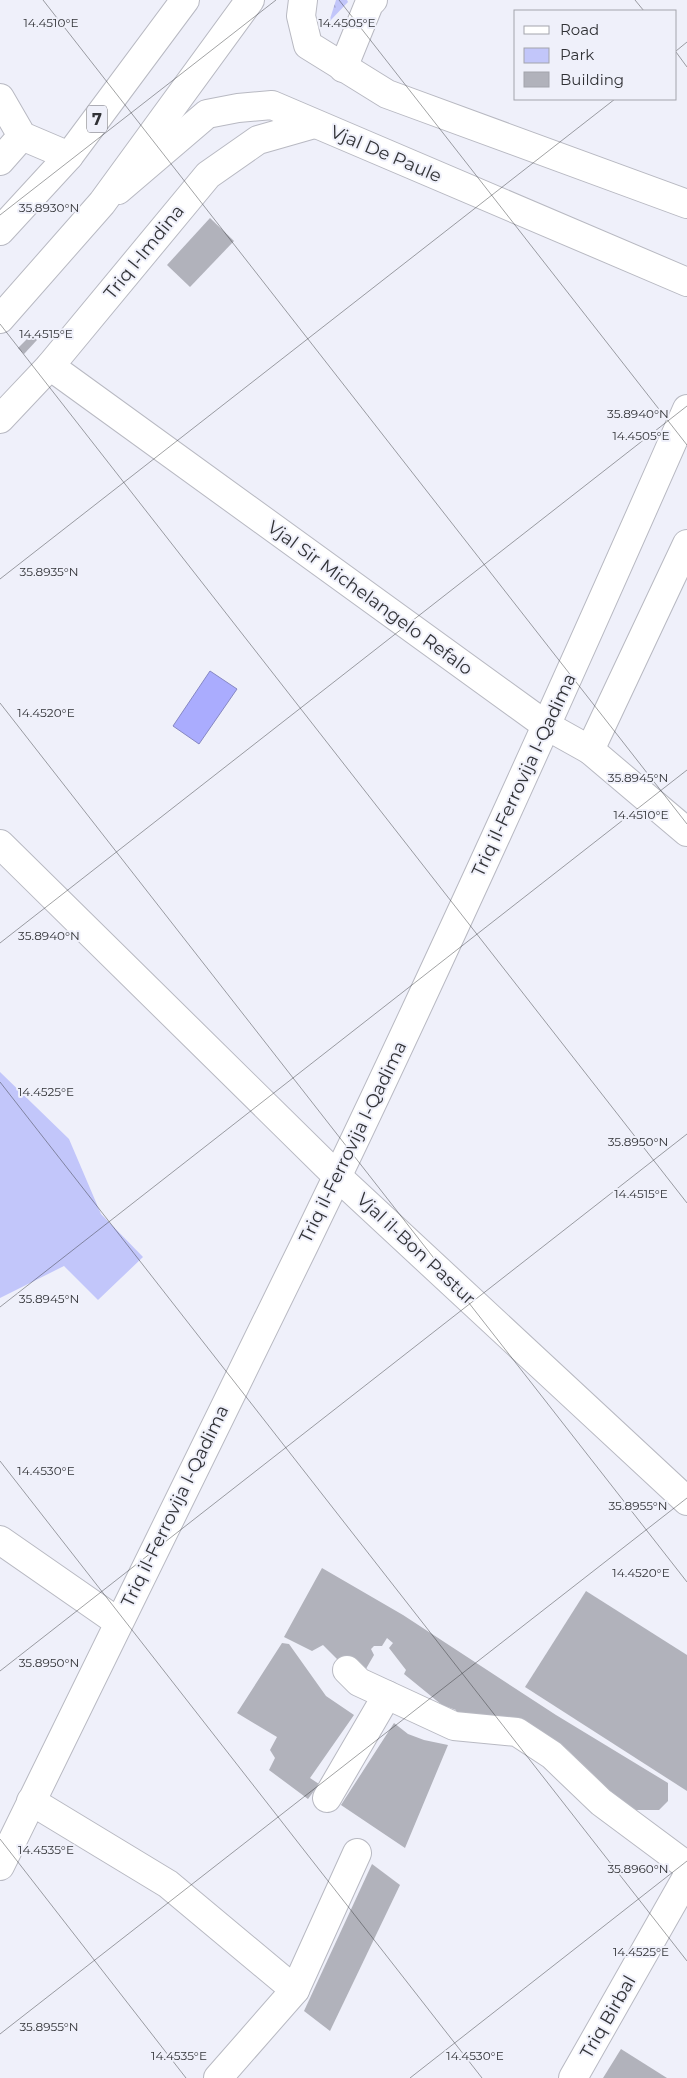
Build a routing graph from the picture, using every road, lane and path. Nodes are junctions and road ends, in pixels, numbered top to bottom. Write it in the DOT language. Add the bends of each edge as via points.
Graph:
graph roads {
  1 [pos="185,0"];
  2 [pos="250,0"];
  3 [pos="303,0"];
  4 [pos="372,0"];
  5 [pos="343,68"];
  6 [pos="0,98"];
  7 [pos="314,124"];
  8 [pos="22,136"];
  9 [pos="69,156"];
  10 [pos="0,162"];
  11 [pos="102,204"];
  12 [pos="687,204"];
  13 [pos="0,231"];
  14 [pos="687,282"];
  15 [pos="0,320"];
  16 [pos="50,366"];
  17 [pos="687,409"];
  18 [pos="0,419"];
  19 [pos="687,544"];
  20 [pos="547,726"];
  21 [pos="590,750"];
  22 [pos="687,832"];
  23 [pos="0,844"];
  24 [pos="337,1176"];
  25 [pos="687,1502"];
  26 [pos="0,1540"];
  27 [pos="118,1622"];
  28 [pos="348,1670"];
  29 [pos="387,1696"];
  30 [pos="327,1798"];
  31 [pos="32,1801"];
  32 [pos="357,1853"];
  33 [pos="0,1866"];
  34 [pos="687,1866"];
  35 [pos="687,1877"];
  36 [pos="295,1990"];
  37 [pos="218,2078"];
  38 [pos="573,2078"];
  1 -- 9 [label="main road, 7"];
  2 -- 11 [label="main road"];
  3 -- 5 [label="main road" via="301,16 308,44"];
  4 -- 5 [label="main road"];
  5 -- 12 [label="main road" via="387,94"];
  6 -- 8 [label="main road"];
  7 -- 11 [label="main road, Vjal De Paule" via="272,105 208,114"];
  7 -- 14 [label="main road, Vjal De Paule"];
  7 -- 16 [label="main road, Triq l-Imdina" via="258,140 208,175"];
  8 -- 9 [label="main road"];
  8 -- 10 [label="main road"];
  9 -- 13 [label="main road, 7"];
  11 -- 15 [label="main road"];
  16 -- 18 [label="main road, Triq l-Imdina"];
  16 -- 20 [label="main road, Vjal Sir Michelangelo Refalo"];
  17 -- 20 [label="main road, Triq il-Ferrovija l-Qadima"];
  19 -- 21 [label="main road"];
  20 -- 21 [label="main road, Vjal Sir Michelangelo Refalo"];
  20 -- 24 [label="main road, Triq il-Ferrovija l-Qadima"];
  21 -- 22 [label="main road, Vjal Sir Michelangelo Refalo"];
  23 -- 24 [label="main road, Vjal il-Bon Pastur"];
  24 -- 25 [label="main road, Vjal il-Bon Pastur"];
  24 -- 27 [label="main road, Triq il-Ferrovija l-Qadima"];
  26 -- 27 [label="main road"];
  27 -- 31 [label="main road, Triq il-Ferrovija l-Qadima"];
  28 -- 29 [label="main road" via="359,1682"];
  29 -- 30 [label="main road"];
  29 -- 34 [label="main road" via="454,1726 517,1732 552,1755 601,1802"];
  31 -- 33 [label="main road, Triq il-Ferrovija l-Qadima"];
  31 -- 36 [label="main road" via="168,1884"];
  32 -- 36 [label="main road"];
  35 -- 38 [label="main road, Triq Birbal"];
  36 -- 37 [label="main road"];
}
